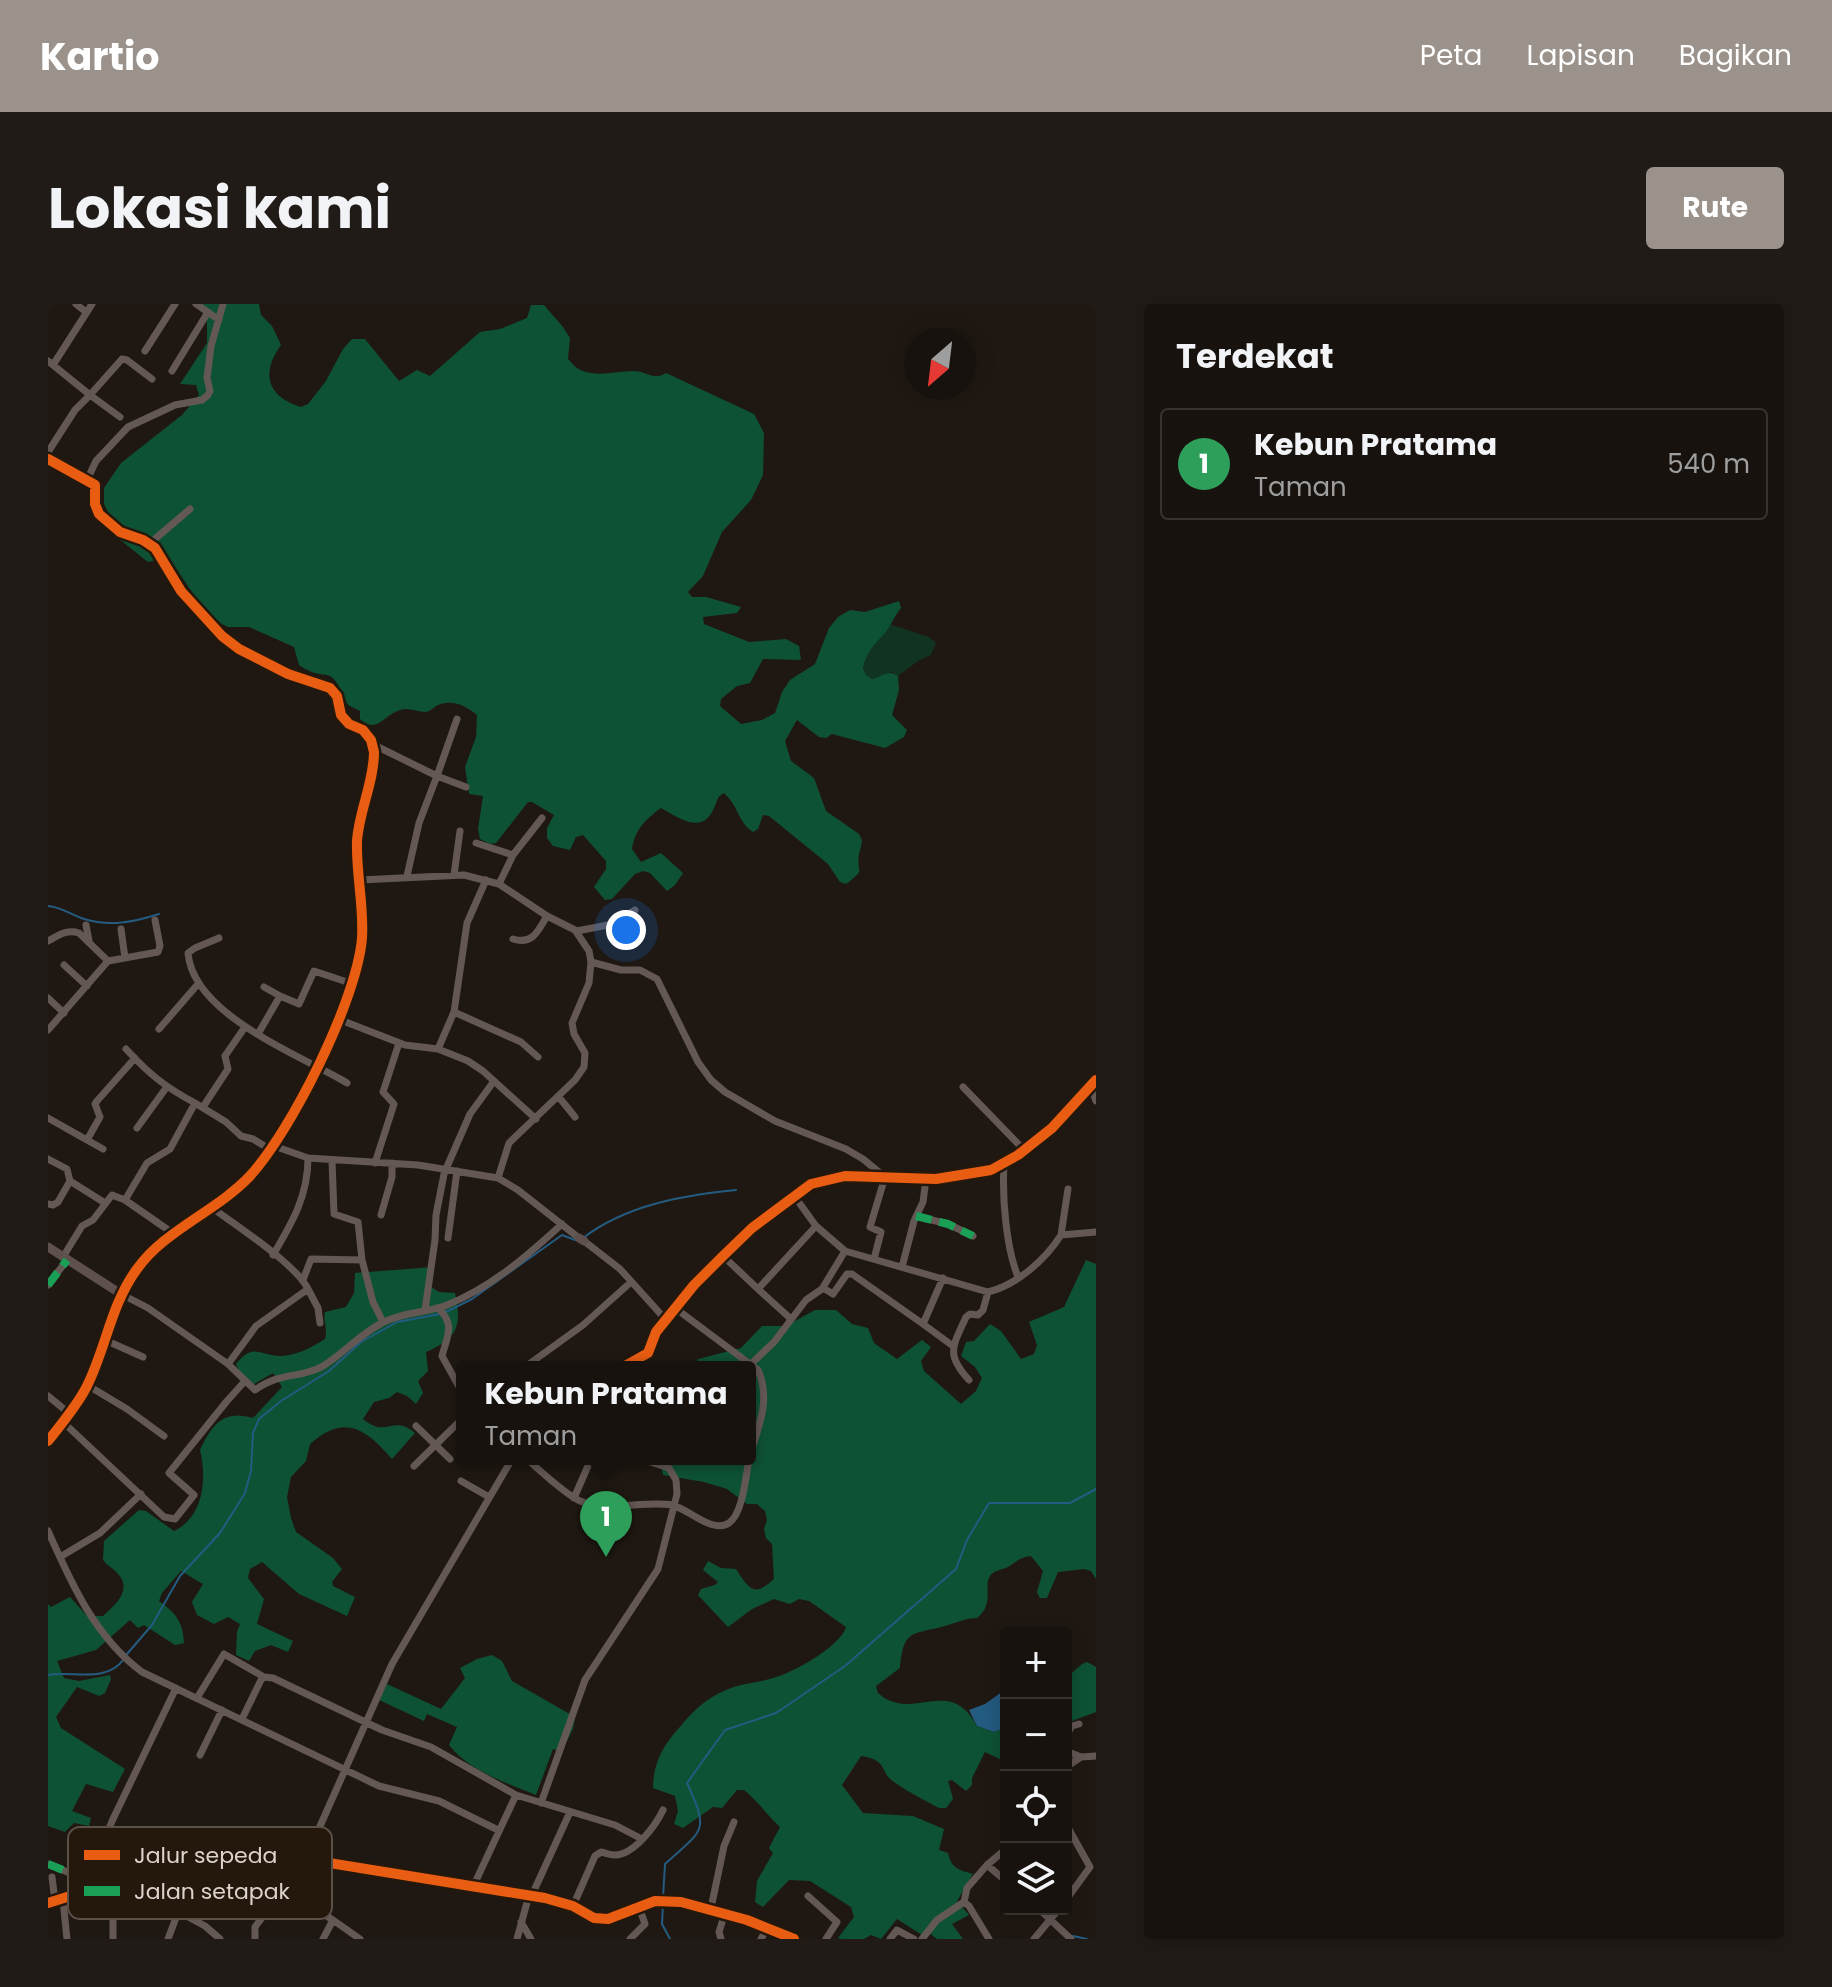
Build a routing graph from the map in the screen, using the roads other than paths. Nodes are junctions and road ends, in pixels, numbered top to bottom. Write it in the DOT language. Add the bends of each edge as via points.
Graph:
graph roads {
  1 [pos="76,304"];
  2 [pos="92,304"];
  3 [pos="175,304"];
  4 [pos="196,304"];
  5 [pos="223,304"];
  6 [pos="86,312"];
  7 [pos="208,312"];
  8 [pos="219,320"];
  9 [pos="145,351"];
  10 [pos="51,363"];
  11 [pos="172,371"];
  12 [pos="152,379"];
  13 [pos="90,395"];
  14 [pos="120,417"];
  15 [pos="48,452"];
  16 [pos="48,459"];
  17 [pos="87,480"];
  18 [pos="190,509"];
  19 [pos="149,544"];
  20 [pos="457,719"];
  21 [pos="372,744"];
  22 [pos="437,776"];
  23 [pos="466,787"];
  24 [pos="542,818"];
  25 [pos="460,831"];
  26 [pos="476,843"];
  27 [pos="513,855"];
  28 [pos="454,875"];
  29 [pos="407,876"];
  30 [pos="360,880"];
  31 [pos="486,880"];
  32 [pos="499,884"];
  33 [pos="635,910"];
  34 [pos="547,916"];
  35 [pos="155,920"];
  36 [pos="86,925"];
  37 [pos="121,929"];
  38 [pos="577,931"];
  39 [pos="219,938"];
  40 [pos="513,939"];
  41 [pos="48,941"];
  42 [pos="90,944"];
  43 [pos="125,958"];
  44 [pos="108,961"];
  45 [pos="591,962"];
  46 [pos="64,965"];
  47 [pos="198,984"];
  48 [pos="353,984"];
  49 [pos="87,986"];
  50 [pos="264,987"];
  51 [pos="280,996"];
  52 [pos="48,998"];
  53 [pos="454,1012"];
  54 [pos="64,1013"];
  55 [pos="338,1019"];
  56 [pos="245,1027"];
  57 [pos="49,1028"];
  58 [pos="159,1029"];
  59 [pos="258,1034"];
  60 [pos="399,1043"];
  61 [pos="126,1049"];
  62 [pos="438,1049"];
  63 [pos="538,1057"];
  64 [pos="135,1058"];
  65 [pos="317,1065"];
  66 [pos="494,1081"];
  67 [pos="347,1083"];
  68 [pos="1093,1083"];
  69 [pos="963,1087"];
  70 [pos="166,1088"];
  71 [pos="558,1096"];
  72 [pos="1096,1101"];
  73 [pos="199,1105"];
  74 [pos="575,1117"];
  75 [pos="48,1118"];
  76 [pos="536,1119"];
  77 [pos="137,1128"];
  78 [pos="87,1140"];
  79 [pos="273,1148"];
  80 [pos="103,1149"];
  81 [pos="1024,1150"];
  82 [pos="308,1158"];
  83 [pos="48,1159"];
  84 [pos="332,1161"];
  85 [pos="375,1163"];
  86 [pos="392,1163"];
  87 [pos="1004,1164"];
  88 [pos="445,1169"];
  89 [pos="457,1171"];
  90 [pos="885,1177"];
  91 [pos="498,1178"];
  92 [pos="926,1179"];
  93 [pos="70,1181"];
  94 [pos="1068,1189"];
  95 [pos="795,1197"];
  96 [pos="125,1200"];
  97 [pos="105,1203"];
  98 [pos="48,1204"];
  99 [pos="211,1207"];
  100 [pos="381,1215"];
  101 [pos="916,1216"];
  102 [pos="562,1224"];
  103 [pos="816,1226"];
  104 [pos="1096,1232"];
  105 [pos="174,1234"];
  106 [pos="1061,1235"];
  107 [pos="973,1236"];
  108 [pos="448,1238"];
  109 [pos="48,1247"];
  110 [pos="845,1251"];
  111 [pos="273,1255"];
  112 [pos="723,1256"];
  113 [pos="65,1258"];
  114 [pos="874,1259"];
  115 [pos="362,1260"];
  116 [pos="902,1267"];
  117 [pos="1018,1277"];
  118 [pos="943,1278"];
  119 [pos="303,1280"];
  120 [pos="631,1282"];
  121 [pos="48,1285"];
  122 [pos="823,1288"];
  123 [pos="308,1289"];
  124 [pos="758,1289"];
  125 [pos="988,1292"];
  126 [pos="121,1294"];
  127 [pos="438,1308"];
  128 [pos="675,1308"];
  129 [pos="425,1310"];
  130 [pos="791,1319"];
  131 [pos="666,1320"];
  132 [pos="383,1322"];
  133 [pos="320,1323"];
  134 [pos="923,1324"];
  135 [pos="105,1340"];
  136 [pos="953,1346"];
  137 [pos="143,1357"];
  138 [pos="533,1361"];
  139 [pos="634,1361"];
  140 [pos="749,1361"];
  141 [pos="754,1361"];
  142 [pos="228,1364"];
  143 [pos="756,1369"];
  144 [pos="969,1380"];
  145 [pos="245,1381"];
  146 [pos="456,1381"];
  147 [pos="87,1385"];
  148 [pos="48,1396"];
  149 [pos="70,1414"];
  150 [pos="63,1422"];
  151 [pos="456,1425"];
  152 [pos="416,1426"];
  153 [pos="164,1436"];
  154 [pos="756,1440"];
  155 [pos="48,1441"];
  156 [pos="437,1444"];
  157 [pos="450,1459"];
  158 [pos="508,1465"];
  159 [pos="534,1465"];
  160 [pos="588,1465"];
  161 [pos="656,1465"];
  162 [pos="748,1465"];
  163 [pos="414,1466"];
  164 [pos="461,1481"];
  165 [pos="141,1494"];
  166 [pos="489,1497"];
  167 [pos="574,1498"];
  168 [pos="675,1506"];
  169 [pos="48,1531"];
  170 [pos="60,1557"];
  171 [pos="264,1677"];
  172 [pos="176,1688"];
  173 [pos="197,1698"];
  174 [pos="222,1710"];
  175 [pos="242,1719"];
  176 [pos="366,1723"];
  177 [pos="1079,1724"];
  178 [pos="1072,1726"];
  179 [pos="1072,1753"];
  180 [pos="200,1755"];
  181 [pos="1096,1756"];
  182 [pos="1081,1757"];
  183 [pos="1072,1763"];
  184 [pos="344,1769"];
  185 [pos="516,1795"];
  186 [pos="541,1803"];
  187 [pos="663,1810"];
  188 [pos="570,1812"];
  189 [pos="734,1822"];
  190 [pos="110,1827"];
  191 [pos="317,1827"];
  192 [pos="498,1830"];
  193 [pos="1072,1835"];
  194 [pos="640,1838"];
  195 [pos="1000,1854"];
  196 [pos="48,1864"];
  197 [pos="332,1864"];
  198 [pos="987,1865"];
  199 [pos="68,1872"];
  200 [pos="1000,1876"];
  201 [pos="52,1877"];
  202 [pos="473,1887"];
  203 [pos="1072,1892"];
  204 [pos="531,1895"];
  205 [pos="808,1896"];
  206 [pos="55,1902"];
  207 [pos="964,1902"];
  208 [pos="573,1906"];
  209 [pos="639,1907"];
  210 [pos="711,1908"];
  211 [pos="725,1913"];
  212 [pos="1046,1915"];
  213 [pos="1055,1915"];
  214 [pos="176,1919"];
  215 [pos="192,1919"];
  216 [pos="261,1919"];
  217 [pos="333,1920"];
  218 [pos="1052,1920"];
  219 [pos="113,1921"];
  220 [pos="521,1922"];
  221 [pos="768,1927"];
  222 [pos="67,1939"];
  223 [pos="113,1939"];
  224 [pos="168,1939"];
  225 [pos="220,1939"];
  226 [pos="255,1939"];
  227 [pos="323,1939"];
  228 [pos="360,1939"];
  229 [pos="517,1939"];
  230 [pos="531,1939"];
  231 [pos="630,1939"];
  232 [pos="721,1939"];
  233 [pos="761,1939"];
  234 [pos="794,1939"];
  235 [pos="826,1939"];
  236 [pos="890,1939"];
  237 [pos="914,1939"];
  238 [pos="922,1939"];
  239 [pos="989,1939"];
  240 [pos="1034,1939"];
  241 [pos="1071,1939"];
  1 -- 6 [label="street"];
  2 -- 6 [label="street"];
  3 -- 9 [label="street"];
  4 -- 7 [label="street"];
  5 -- 8 [label="street"];
  6 -- 10 [label="street"];
  7 -- 8 [label="street"];
  7 -- 11 [label="street"];
  8 -- 17 [label="street" via="211,346 208,395 128,427 96,461"];
  10 -- 13 [label="street"];
  12 -- 13 [label="street" via="122,359"];
  13 -- 14 [label="street"];
  13 -- 15 [label="street"];
  16 -- 17 [label="street"];
  17 -- 19 [label="street" via="95,485 96,509 104,519"];
  18 -- 19 [label="street"];
  19 -- 21 [label="street" via="181,591 222,636 288,674 330,688 341,715 363,730"];
  20 -- 22 [label="street"];
  21 -- 22 [label="street"];
  21 -- 30 [label="street" via="374,759 357,841"];
  22 -- 23 [label="street"];
  22 -- 29 [label="street"];
  24 -- 27 [label="street"];
  25 -- 28 [label="street"];
  26 -- 27 [label="street"];
  27 -- 32 [label="street"];
  28 -- 29 [label="street"];
  28 -- 31 [label="street"];
  29 -- 30 [label="street"];
  30 -- 48 [label="street" via="362,939"];
  31 -- 32 [label="street"];
  31 -- 53 [label="street" via="467,923"];
  32 -- 34 [label="street"];
  33 -- 38 [label="street" via="613,924"];
  34 -- 38 [label="street"];
  34 -- 40 [label="street" via="533,938"];
  35 -- 43 [label="street" via="159,951"];
  36 -- 42 [label="street"];
  37 -- 43 [label="street"];
  38 -- 45 [label="street"];
  39 -- 47 [label="street" via="188,953"];
  41 -- 42 [label="street" via="73,931"];
  42 -- 44 [label="street"];
  43 -- 44 [label="street"];
  44 -- 49 [label="street"];
  45 -- 71 [label="street" via="589,983 572,1023 585,1053 584,1067"];
  45 -- 90 [label="street" via="640,970 657,979 698,1062 725,1092 775,1121 846,1149"];
  46 -- 49 [label="street"];
  47 -- 56 [label="street"];
  47 -- 58 [label="street"];
  48 -- 51 [label="street" via="316,971 299,1004"];
  48 -- 55 [label="street"];
  49 -- 54 [label="street"];
  50 -- 51 [label="street"];
  51 -- 59 [label="street"];
  52 -- 54 [label="street"];
  53 -- 62 [label="street"];
  53 -- 63 [label="street" via="521,1042"];
  54 -- 57 [label="street"];
  55 -- 60 [label="street"];
  55 -- 65 [label="street"];
  56 -- 59 [label="street"];
  56 -- 73 [label="street" via="225,1056 227,1072"];
  59 -- 65 [label="street"];
  60 -- 62 [label="street"];
  60 -- 85 [label="street" via="383,1092 394,1104"];
  61 -- 64 [label="street"];
  62 -- 66 [label="street" via="468,1061"];
  64 -- 70 [label="street"];
  64 -- 78 [label="street" via="95,1104 100,1117"];
  65 -- 67 [label="street"];
  65 -- 79 [label="street"];
  66 -- 76 [label="street"];
  66 -- 88 [label="street" via="463,1126"];
  68 -- 72 [label="street"];
  68 -- 81 [label="street"];
  69 -- 81 [label="street"];
  70 -- 73 [label="street"];
  70 -- 77 [label="street"];
  71 -- 74 [label="street"];
  71 -- 76 [label="street"];
  73 -- 79 [label="street" via="241,1136"];
  73 -- 96 [label="street" via="170,1149 147,1163"];
  75 -- 78 [label="street"];
  76 -- 91 [label="street" via="509,1143"];
  78 -- 80 [label="street"];
  79 -- 82 [label="street"];
  79 -- 99 [label="street" via="248,1178"];
  81 -- 87 [label="street"];
  82 -- 84 [label="street"];
  82 -- 111 [label="street" via="304,1196"];
  83 -- 93 [label="street" via="67,1169"];
  84 -- 85 [label="street"];
  84 -- 115 [label="street" via="334,1214 358,1222"];
  85 -- 86 [label="street"];
  86 -- 88 [label="street"];
  86 -- 100 [label="street"];
  87 -- 92 [label="street" via="975,1174"];
  87 -- 117 [label="street" via="1010,1248"];
  88 -- 89 [label="street"];
  88 -- 129 [label="street"];
  89 -- 91 [label="street"];
  89 -- 108 [label="street"];
  90 -- 92 [label="street"];
  90 -- 95 [label="street" via="819,1180"];
  90 -- 114 [label="street" via="870,1227 882,1234"];
  91 -- 102 [label="street"];
  92 -- 101 [label="street"];
  93 -- 97 [label="street"];
  93 -- 98 [label="street" via="56,1204"];
  94 -- 106 [label="street"];
  95 -- 103 [label="street"];
  95 -- 112 [label="street"];
  96 -- 97 [label="street" via="114,1194"];
  96 -- 105 [label="street"];
  97 -- 113 [label="street" via="82,1226"];
  99 -- 105 [label="street"];
  99 -- 111 [label="street"];
  101 -- 107 [label="street"];
  101 -- 116 [label="street"];
  102 -- 120 [label="street"];
  102 -- 127 [label="street" via="516,1266"];
  103 -- 110 [label="street"];
  103 -- 124 [label="street"];
  104 -- 106 [label="street"];
  105 -- 126 [label="street" via="148,1256"];
  106 -- 117 [label="street" via="1049,1254"];
  109 -- 113 [label="street"];
  110 -- 114 [label="street"];
  110 -- 122 [label="street"];
  111 -- 119 [label="street"];
  112 -- 124 [label="street"];
  112 -- 128 [label="street"];
  113 -- 121 [label="street"];
  113 -- 126 [label="street"];
  114 -- 116 [label="street"];
  115 -- 119 [label="street" via="311,1259"];
  115 -- 132 [label="street"];
  116 -- 118 [label="street"];
  117 -- 125 [label="street"];
  118 -- 125 [label="street"];
  118 -- 134 [label="street"];
  119 -- 123 [label="street"];
  120 -- 131 [label="street"];
  120 -- 138 [label="street"];
  122 -- 130 [label="street"];
  122 -- 134 [label="street" via="833,1294 852,1274"];
  123 -- 133 [label="street"];
  123 -- 142 [label="street" via="256,1326"];
  124 -- 130 [label="street"];
  125 -- 136 [label="street" via="983,1310 966,1317"];
  126 -- 135 [label="street"];
  126 -- 142 [label="street"];
  127 -- 129 [label="street"];
  127 -- 146 [label="street" via="450,1322 442,1356"];
  128 -- 131 [label="street"];
  128 -- 140 [label="street"];
  129 -- 132 [label="street"];
  130 -- 141 [label="street"];
  131 -- 139 [label="street" via="648,1353"];
  132 -- 145 [label="street" via="321,1367 277,1377 255,1390"];
  134 -- 136 [label="street"];
  135 -- 137 [label="street"];
  135 -- 147 [label="street"];
  136 -- 144 [label="street" via="954,1362"];
  142 -- 145 [label="street"];
  143 -- 154 [label="street" via="764,1395"];
  145 -- 165 [label="street" via="169,1473 194,1495 175,1519 164,1517"];
  147 -- 149 [label="street"];
  147 -- 153 [label="street"];
  148 -- 149 [label="street"];
  149 -- 150 [label="street"];
  150 -- 155 [label="street"];
  150 -- 165 [label="street"];
  151 -- 156 [label="street"];
  152 -- 156 [label="street"];
  156 -- 157 [label="street"];
  156 -- 163 [label="street"];
  158 -- 166 [label="street"];
  159 -- 167 [label="street"];
  160 -- 167 [label="street"];
  161 -- 168 [label="street" via="673,1472"];
  162 -- 168 [label="street" via="738,1511 730,1522 716,1525"];
  164 -- 166 [label="street"];
  165 -- 170 [label="street" via="100,1533"];
  166 -- 176 [label="street" via="403,1643"];
  167 -- 168 [label="street" via="595,1505"];
  168 -- 186 [label="street" via="658,1569 585,1680"];
  169 -- 170 [label="street"];
  170 -- 172 [label="street" via="87,1611 124,1656 155,1680"];
  171 -- 173 [label="street" via="224,1654"];
  171 -- 175 [label="street"];
  171 -- 176 [label="street"];
  172 -- 173 [label="street"];
  172 -- 190 [label="street"];
  173 -- 174 [label="street"];
  174 -- 175 [label="street"];
  174 -- 180 [label="street"];
  175 -- 184 [label="street"];
  176 -- 184 [label="street"];
  176 -- 185 [label="street" via="431,1747"];
  177 -- 178 [label="street"];
  179 -- 182 [label="street"];
  181 -- 182 [label="street"];
  182 -- 183 [label="street"];
  184 -- 191 [label="street"];
  184 -- 192 [label="street" via="386,1789 447,1804"];
  185 -- 186 [label="street"];
  185 -- 192 [label="street"];
  186 -- 188 [label="street"];
  187 -- 194 [label="street" via="653,1830"];
  188 -- 194 [label="street"];
  188 -- 204 [label="street"];
  189 -- 210 [label="street"];
  192 -- 202 [label="street"];
  193 -- 203 [label="street" via="1090,1867"];
  194 -- 208 [label="street" via="621,1854 595,1856"];
  195 -- 198 [label="street"];
  196 -- 199 [label="street"];
  197 -- 202 [label="street"];
  198 -- 200 [label="street"];
  198 -- 207 [label="street" via="967,1888"];
  201 -- 206 [label="street"];
  202 -- 204 [label="street"];
  204 -- 208 [label="street"];
  204 -- 220 [label="street"];
  205 -- 235 [label="street" via="837,1922"];
  206 -- 222 [label="street"];
  207 -- 238 [label="street" via="937,1920"];
  207 -- 239 [label="street"];
  208 -- 209 [label="street" via="608,1919"];
  209 -- 210 [label="street" via="669,1901"];
  209 -- 231 [label="street" via="645,1924"];
  210 -- 211 [label="street"];
  211 -- 221 [label="street"];
  211 -- 232 [label="street"];
  212 -- 218 [label="street"];
  213 -- 218 [label="street"];
  214 -- 224 [label="street"];
  215 -- 225 [label="street"];
  216 -- 226 [label="street"];
  217 -- 227 [label="street"];
  217 -- 228 [label="street"];
  218 -- 240 [label="street"];
  218 -- 241 [label="street"];
  219 -- 223 [label="street"];
  220 -- 229 [label="street"];
  220 -- 230 [label="street"];
  221 -- 233 [label="street"];
  221 -- 234 [label="street"];
  236 -- 237 [label="street" via="897,1930"];
}
